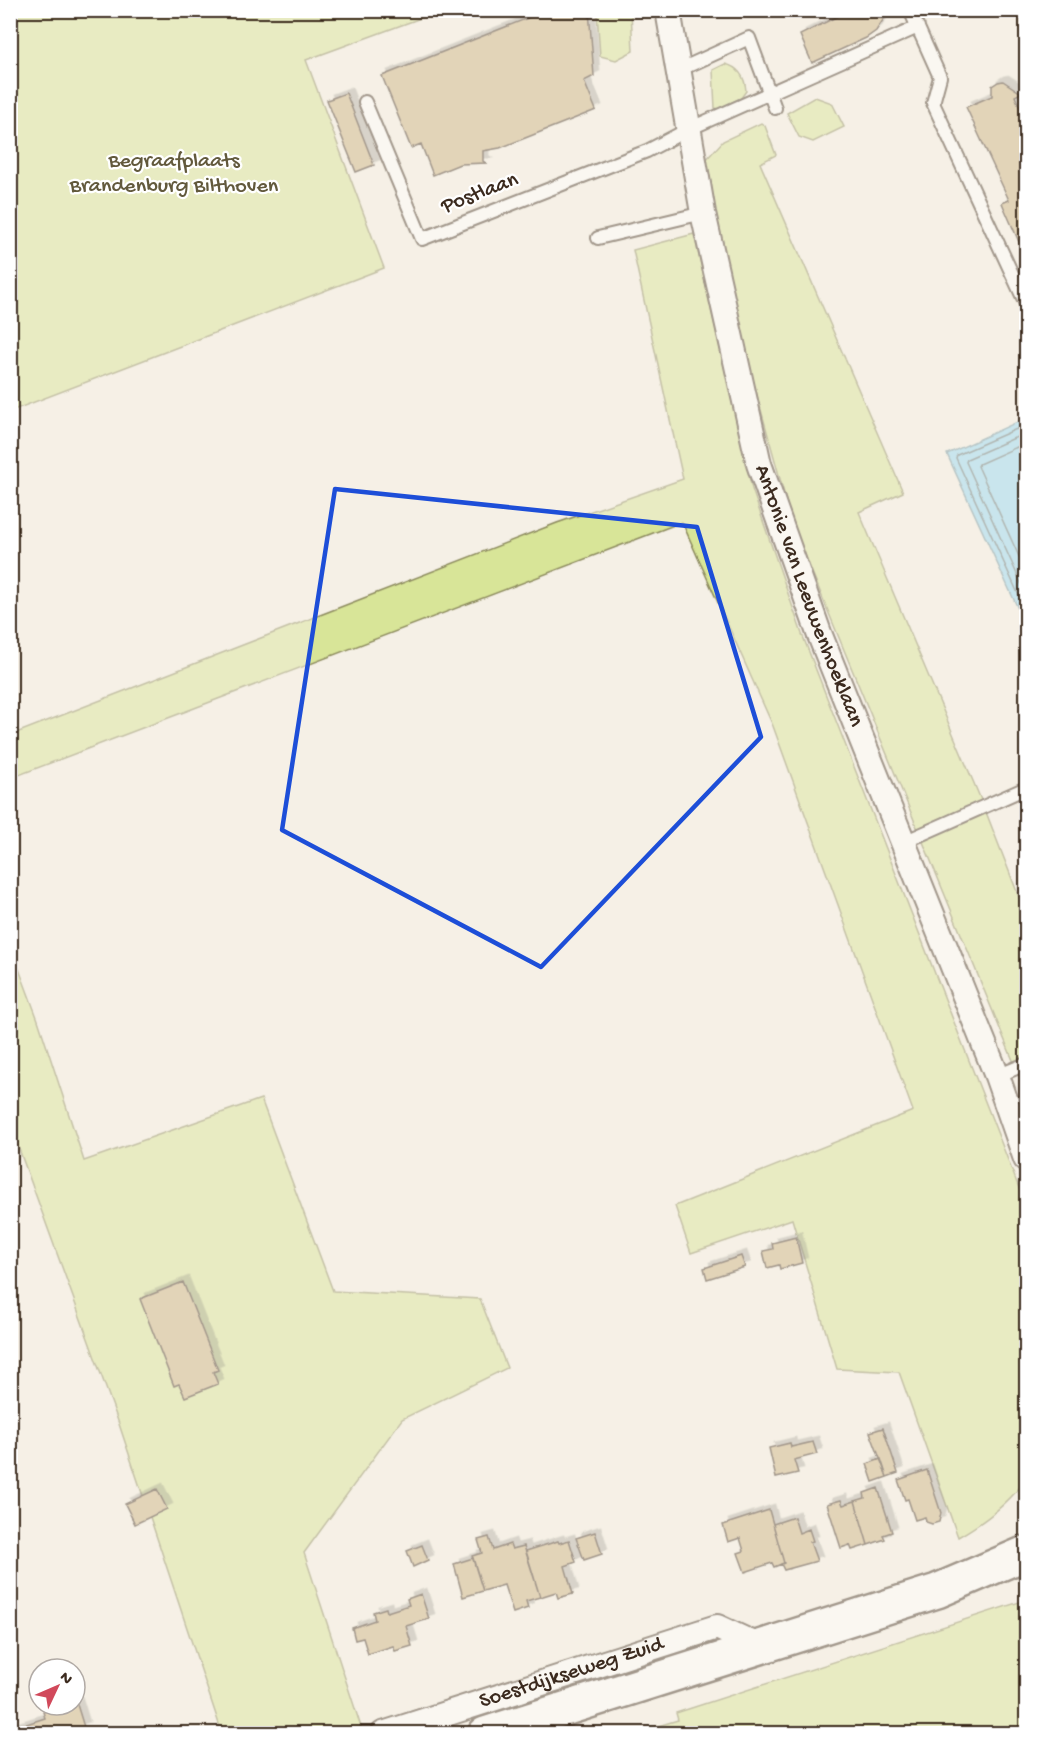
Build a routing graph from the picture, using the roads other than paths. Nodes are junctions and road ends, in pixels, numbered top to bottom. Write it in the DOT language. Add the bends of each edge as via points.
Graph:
graph roads {
  1 [pos="668,10"];
  2 [pos="910,10"];
  3 [pos="918,27"];
  4 [pos="679,70"];
  5 [pos="770,94"];
  6 [pos="366,102"];
  7 [pos="775,108"];
  8 [pos="689,129"];
  9 [pos="702,213"];
  10 [pos="598,238"];
  11 [pos="1026,304"];
  12 [pos="1026,788"];
  13 [pos="904,842"];
  14 [pos="1026,1064"];
  15 [pos="997,1076"];
  16 [pos="1026,1159"];
  17 [pos="1026,1553"];
  18 [pos="758,1646"];
  19 [pos="383,1734"];
  20 [pos="485,1734"];
  1 -- 4 [label="street, Antonie van Leeuwenhoeklaan"];
  2 -- 3 [label="lane"];
  3 -- 5 [label="lane"];
  3 -- 11 [label="lane" via="940,77 933,103"];
  4 -- 5 [label="lane" via="749,38"];
  4 -- 8 [label="street, Antonie van Leeuwenhoeklaan"];
  5 -- 7 [label="lane"];
  5 -- 8 [label="lane"];
  6 -- 8 [label="lane, Postlaan" via="422,239 647,151"];
  8 -- 9 [label="street, Antonie van Leeuwenhoeklaan"];
  9 -- 10 [label="lane"];
  9 -- 13 [label="street, Antonie van Leeuwenhoeklaan" via="762,473 819,633"];
  12 -- 13 [label="lane"];
  13 -- 15 [label="street, Antonie van Leeuwenhoeklaan"];
  14 -- 15 [label="lane"];
  15 -- 16 [label="street, Antonie van Leeuwenhoeklaan"];
  17 -- 18 [label="main road, Soestdijkseweg Zuid" via="937,1591"];
  18 -- 19 [label="street, Soestdijkseweg Zuid" via="717,1627"];
  18 -- 20 [label="main road, Soestdijkseweg Zuid"];
}
